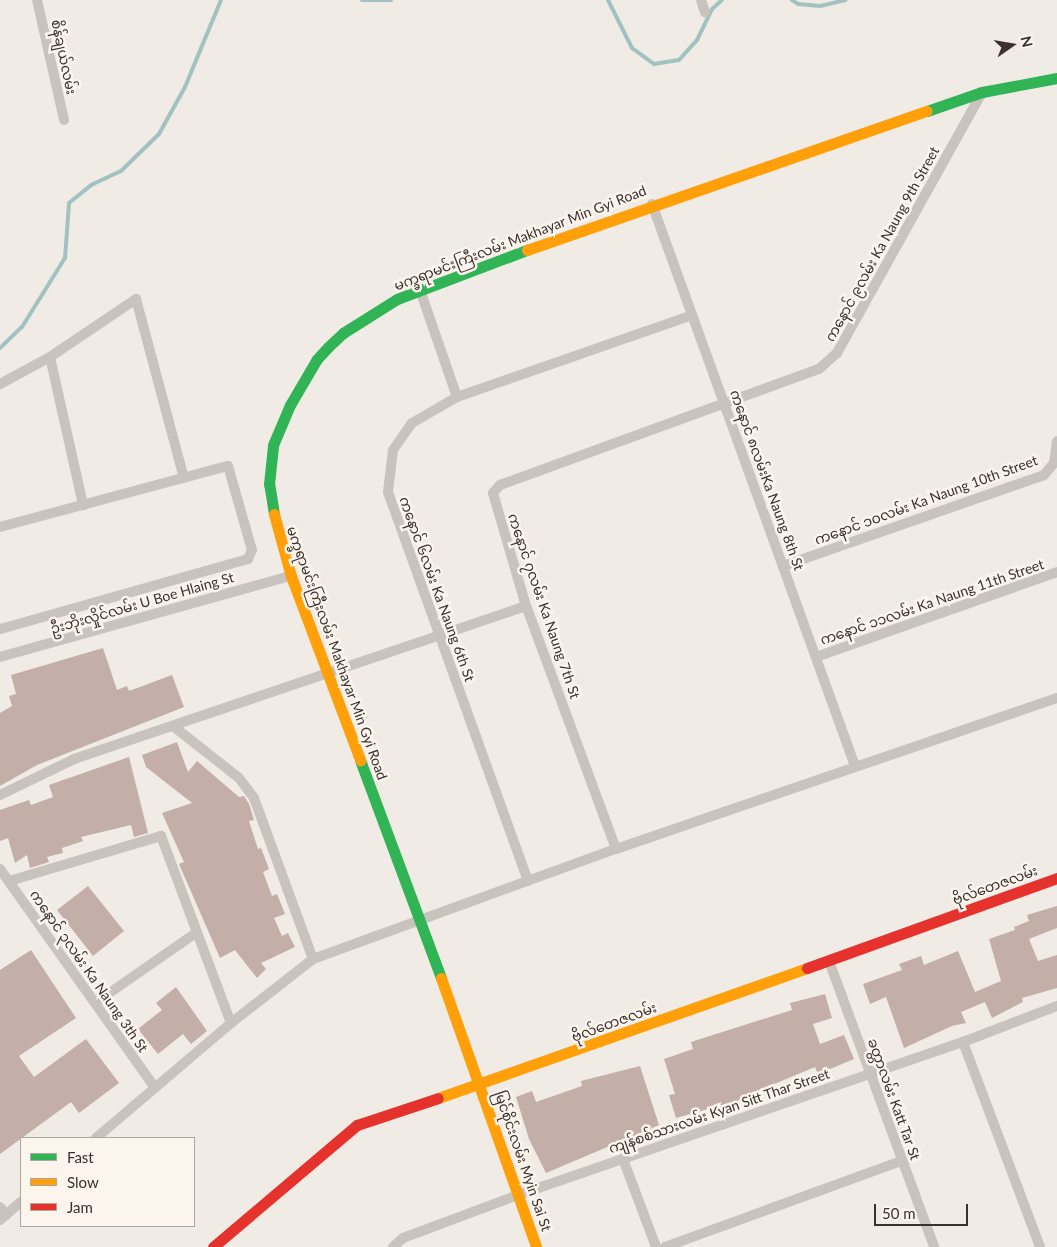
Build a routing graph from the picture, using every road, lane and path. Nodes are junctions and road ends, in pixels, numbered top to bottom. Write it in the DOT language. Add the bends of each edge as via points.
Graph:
graph roads {
  1 [pos="37,0"];
  2 [pos="702,0"];
  3 [pos="705,12"];
  4 [pos="1057,78"];
  5 [pos="982,92"];
  6 [pos="64,120"];
  7 [pos="652,204"];
  8 [pos="420,290"];
  9 [pos="692,315"];
  10 [pos="50,357"];
  11 [pos="0,384"];
  12 [pos="457,397"];
  13 [pos="724,401"];
  14 [pos="1057,441"];
  15 [pos="184,478"];
  16 [pos="83,505"];
  17 [pos="0,527"];
  18 [pos="783,566"];
  19 [pos="1057,572"];
  20 [pos="291,576"];
  21 [pos="526,606"];
  22 [pos="0,629"];
  23 [pos="440,636"];
  24 [pos="0,657"];
  25 [pos="816,657"];
  26 [pos="327,675"];
  27 [pos="1057,698"];
  28 [pos="173,726"];
  29 [pos="855,766"];
  30 [pos="0,795"];
  31 [pos="616,849"];
  32 [pos="0,869"];
  33 [pos="1057,878"];
  34 [pos="9,881"];
  35 [pos="528,881"];
  36 [pos="418,920"];
  37 [pos="197,932"];
  38 [pos="313,959"];
  39 [pos="829,961"];
  40 [pos="95,1004"];
  41 [pos="1057,1006"];
  42 [pos="230,1023"];
  43 [pos="963,1042"];
  44 [pos="870,1074"];
  45 [pos="481,1085"];
  46 [pos="155,1088"];
  47 [pos="97,1137"];
  48 [pos="623,1159"];
  49 [pos="901,1161"];
  50 [pos="518,1195"];
  51 [pos="20,1203"];
  52 [pos="2,1214"];
  53 [pos="405,1243"];
  54 [pos="213,1247"];
  55 [pos="393,1247"];
  56 [pos="536,1247"];
  57 [pos="656,1247"];
  58 [pos="665,1247"];
  59 [pos="934,1247"];
  60 [pos="1040,1247"];
  1 -- 6 [label="street, စိန်ချယ်လမ်း"];
  2 -- 3 [label="street"];
  4 -- 5 [label="street, မက္ခရာမင်းကြီးလမ်း Makhayar Min Gyi Road"];
  5 -- 7 [label="street, မက္ခရာမင်းကြီးလမ်း Makhayar Min Gyi Road"];
  5 -- 13 [label="street, ကနောင် ၉လမ်း Ka Naung 9th Street" via="837,353 819,369"];
  7 -- 8 [label="street, မက္ခရာမင်းကြီးလမ်း Makhayar Min Gyi Road"];
  7 -- 9 [label="street, ကနောင် ၈လမ်းKa Naung 8th St"];
  8 -- 12 [label="street"];
  8 -- 20 [label="street, မက္ခရာမင်းကြီးလမ်း Makhayar Min Gyi Road" via="343,333 317,359 290,405 273,445 269,484 275,523"];
  9 -- 12 [label="street, ကနောင် ၆လမ်း Ka Naung 6th St"];
  9 -- 13 [label="street, ကနောင် ၈လမ်းKa Naung 8th St"];
  10 -- 11 [label="street"];
  10 -- 15 [label="street" via="136,299"];
  10 -- 16 [label="street"];
  12 -- 23 [label="street, ကနောင် ၆လမ်း Ka Naung 6th St" via="412,423 393,450 388,468 388,492"];
  13 -- 18 [label="street, ကနောင် ၈လမ်းKa Naung 8th St"];
  13 -- 21 [label="street, ကနောင် ၇လမ်း Ka Naung 7th St" via="500,485 493,493 494,504"];
  14 -- 18 [label="street, ကနောင် ၁၀လမ်း Ka Naung 10th Street" via="1054,463 1044,475"];
  15 -- 16 [label="street"];
  15 -- 22 [label="street" via="228,466 252,556"];
  16 -- 17 [label="street"];
  18 -- 25 [label="street, ကနောင် ၈လမ်းKa Naung 8th St"];
  19 -- 25 [label="street, ကနောင် ၁၁လမ်း Ka Naung 11th Street"];
  20 -- 24 [label="street, ဦးဘိုးလှိုင်လမ်း U Boe Hlaing St"];
  20 -- 26 [label="street, မက္ခရာမင်းကြီးလမ်း Makhayar Min Gyi Road"];
  21 -- 23 [label="street"];
  21 -- 31 [label="street, ကနောင် ၇လမ်း Ka Naung 7th St"];
  23 -- 26 [label="street"];
  23 -- 35 [label="street, ကနောင် ၆လမ်း Ka Naung 6th St"];
  25 -- 29 [label="street, ကနောင် ၈လမ်းKa Naung 8th St"];
  26 -- 28 [label="street"];
  26 -- 36 [label="street, မက္ခရာမင်းကြီးလမ်း Makhayar Min Gyi Road"];
  27 -- 29 [label="street"];
  28 -- 30 [label="street" via="74,759"];
  28 -- 38 [label="street" via="239,778 254,798"];
  29 -- 31 [label="street"];
  31 -- 35 [label="street"];
  32 -- 34 [label="street, ကနောင် ၃လမ်း Ka Naung 3th St"];
  33 -- 39 [label="street, ဗိုလ်တေဇလမ်း"];
  34 -- 37 [label="street" via="161,836"];
  34 -- 40 [label="street, ကနောင် ၃လမ်း Ka Naung 3th St"];
  35 -- 36 [label="street"];
  36 -- 38 [label="street"];
  36 -- 45 [label="street, မက္ခရာမင်းကြီးလမ်း Makhayar Min Gyi Road"];
  37 -- 40 [label="street"];
  37 -- 42 [label="street"];
  38 -- 42 [label="street"];
  39 -- 44 [label="street, ခတ္တာလမ်း Katt Tar St"];
  39 -- 45 [label="street, ဗိုလ်တေဇလမ်း"];
  40 -- 46 [label="street, ကနောင် ၃လမ်း Ka Naung 3th St"];
  41 -- 43 [label="street, ကျန်စစ်သားလမ်း Kyan Sitt Thar Street"];
  42 -- 46 [label="street"];
  43 -- 44 [label="street, ကျန်စစ်သားလမ်း Kyan Sitt Thar Street"];
  43 -- 60 [label="street"];
  44 -- 48 [label="street, ကျန်စစ်သားလမ်း Kyan Sitt Thar Street"];
  44 -- 49 [label="street, ခတ္တာလမ်း Katt Tar St"];
  45 -- 50 [label="street, မြင်စိုင်းလမ်း Myin Sai St"];
  45 -- 54 [label="street, ဗိုလ်တေဇလမ်း" via="357,1125"];
  46 -- 47 [label="street"];
  48 -- 50 [label="street, ကျန်စစ်သားလမ်း Kyan Sitt Thar Street"];
  48 -- 57 [label="street"];
  49 -- 58 [label="street"];
  49 -- 59 [label="street, ခတ္တာလမ်း Katt Tar St"];
  50 -- 53 [label="street, ကျန်စစ်သားလမ်း Kyan Sitt Thar Street"];
  50 -- 56 [label="street, မြင်စိုင်းလမ်း Myin Sai St"];
  51 -- 52 [label="street"];
  53 -- 55 [label="street, ကျန်စစ်သားလမ်း Kyan Sitt Thar Street"];
}
